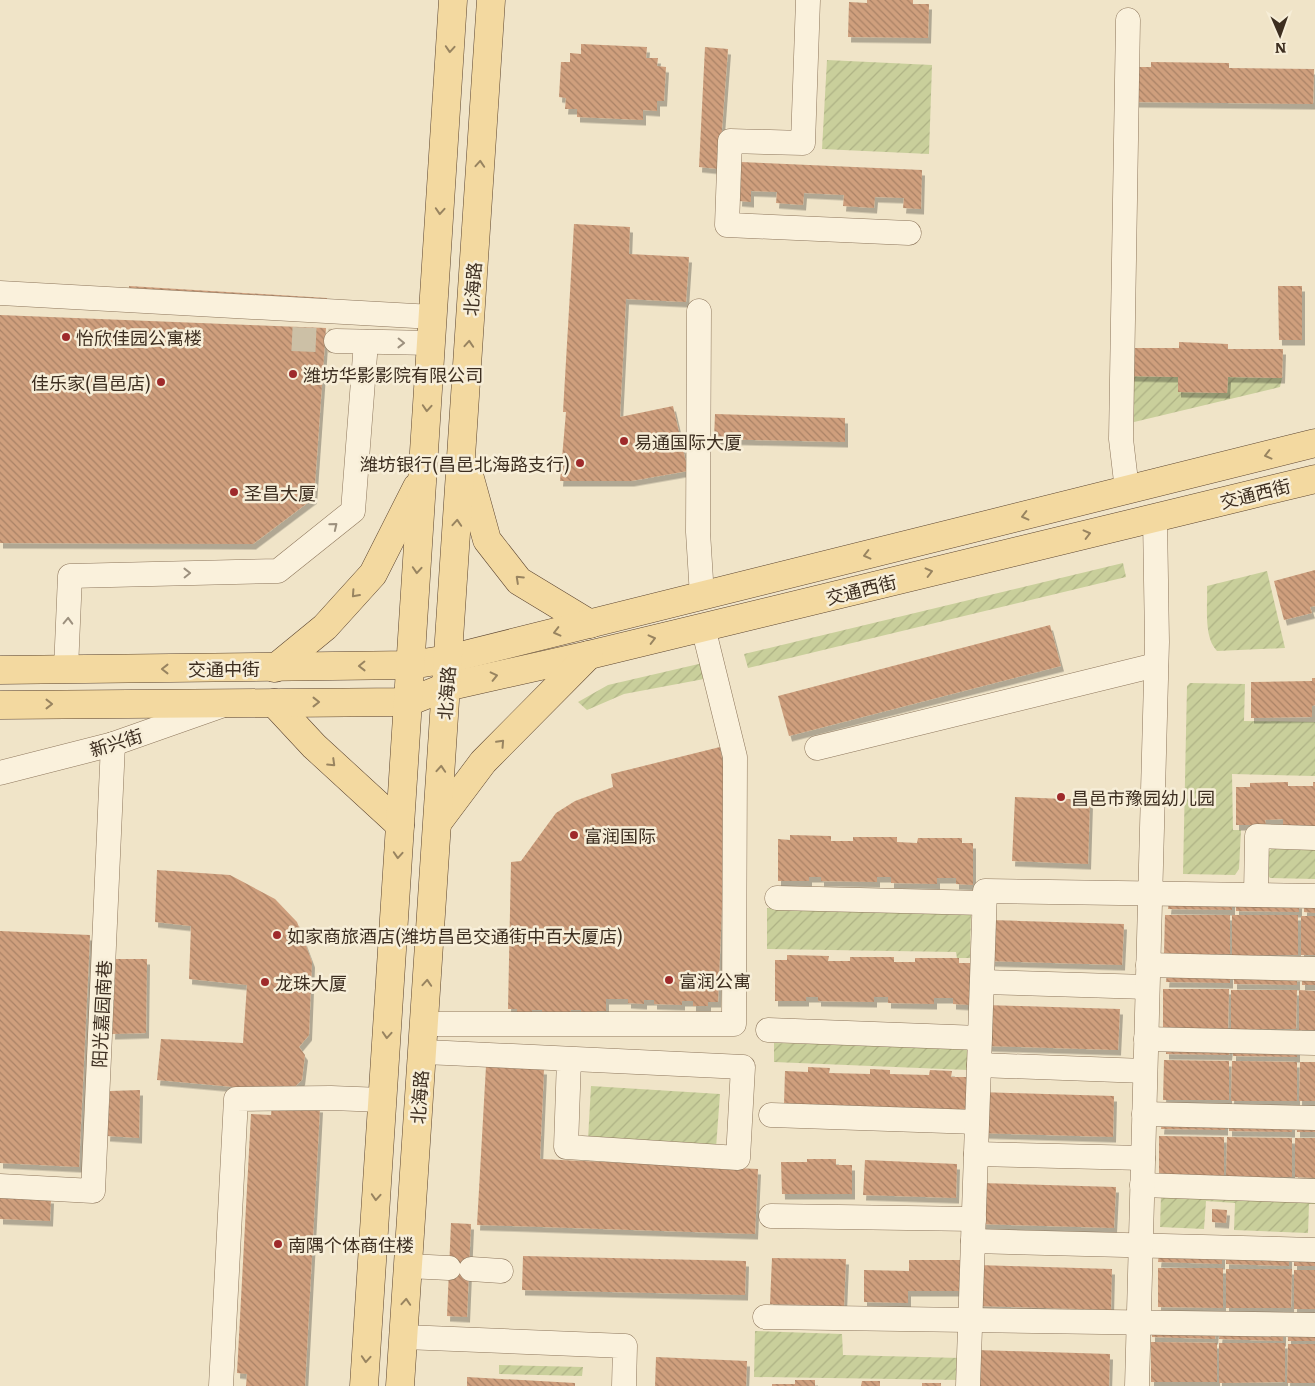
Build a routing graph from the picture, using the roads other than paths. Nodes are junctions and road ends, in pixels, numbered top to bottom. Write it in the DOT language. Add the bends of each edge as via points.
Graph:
graph roads {
  1 [pos="453,0"];
  2 [pos="491,0"];
  3 [pos="808,0"];
  4 [pos="1128,20"];
  5 [pos="909,233"];
  6 [pos="0,293"];
  7 [pos="699,311"];
  8 [pos="433,317"];
  9 [pos="336,342"];
  10 [pos="366,342"];
  11 [pos="431,343"];
  12 [pos="1315,444"];
  13 [pos="462,450"];
  14 [pos="423,477"];
  15 [pos="1315,479"];
  16 [pos="1127,490"];
  17 [pos="1155,518"];
  18 [pos="702,596"];
  19 [pos="590,624"];
  20 [pos="703,627"];
  21 [pos="588,654"];
  22 [pos="448,660"];
  23 [pos="411,665"];
  24 [pos="1156,666"];
  25 [pos="275,668"];
  26 [pos="0,670"];
  27 [pos="66,670"];
  28 [pos="446,686"];
  29 [pos="274,702"];
  30 [pos="408,702"];
  31 [pos="230,703"];
  32 [pos="0,705"];
  33 [pos="114,744"];
  34 [pos="818,748"];
  35 [pos="0,773"];
  36 [pos="438,822"];
  37 [pos="400,825"];
  38 [pos="1315,838"];
  39 [pos="1149,893"];
  40 [pos="1256,896"];
  41 [pos="1315,896"];
  42 [pos="777,898"];
  43 [pos="984,903"];
  44 [pos="1315,970"];
  45 [pos="1147,976"];
  46 [pos="982,982"];
  47 [pos="424,1024"];
  48 [pos="768,1030"];
  49 [pos="980,1038"];
  50 [pos="1146,1039"];
  51 [pos="1315,1043"];
  52 [pos="422,1052"];
  53 [pos="569,1059"];
  54 [pos="979,1065"];
  55 [pos="1145,1071"];
  56 [pos="382,1100"];
  57 [pos="1144,1114"];
  58 [pos="771,1116"];
  59 [pos="1315,1118"];
  60 [pos="977,1122"];
  61 [pos="976,1154"];
  62 [pos="1143,1158"];
  63 [pos="1142,1185"];
  64 [pos="0,1186"];
  65 [pos="1315,1191"];
  66 [pos="771,1216"];
  67 [pos="974,1230"];
  68 [pos="1141,1245"];
  69 [pos="1315,1250"];
  70 [pos="408,1266"];
  71 [pos="501,1271"];
  72 [pos="765,1317"];
  73 [pos="970,1319"];
  74 [pos="1139,1321"];
  75 [pos="1315,1325"];
  76 [pos="404,1337"];
  77 [pos="221,1386"];
  78 [pos="364,1386"];
  79 [pos="400,1386"];
  80 [pos="624,1386"];
  81 [pos="968,1386"];
  82 [pos="1137,1386"];
  1 -- 8 [label="main road, 北海路, one-way"];
  13 -- 2 [label="main road, 北海路, one-way"];
  3 -- 5 [label="street" via="803,143 730,141 727,225"];
  4 -- 16 [label="street" via="1121,439"];
  6 -- 8 [label="street"];
  7 -- 18 [label="street" via="698,532"];
  8 -- 11 [label="main road, 北海路"];
  9 -- 10 [label="street"];
  10 -- 11 [label="street, one-way"];
  27 -- 10 [label="street, one-way" via="70,576 278,572 353,512"];
  11 -- 14 [label="main road, 北海路, one-way"];
  12 -- 16 [label="main road, 交通西街, one-way"];
  19 -- 13 [label="main road, one-way" via="519,581 487,540"];
  22 -- 13 [label="main road, 北海路, one-way"];
  14 -- 23 [label="main road, 北海路, one-way"];
  14 -- 25 [label="main road, one-way" via="373,574 325,627"];
  15 -- 17 [label="main road, 交通西街"];
  16 -- 18 [label="main road, 交通西街, one-way"];
  20 -- 17 [label="main road, 交通西街, one-way"];
  17 -- 24 [label="street"];
  18 -- 19 [label="main road, 交通西街"];
  19 -- 22 [label="main road, 交通西街, one-way"];
  21 -- 20 [label="main road, 交通西街, one-way"];
  20 -- 47 [label="street" via="735,757 734,1024"];
  28 -- 21 [label="main road, 交通西街, one-way"];
  36 -- 21 [label="main road, one-way" via="483,762"];
  22 -- 23 [label="main road, 交通中街"];
  22 -- 28 [label="main road, 北海路"];
  23 -- 25 [label="main road, 交通中街, one-way"];
  23 -- 30 [label="main road, 北海路"];
  24 -- 34 [label="street"];
  24 -- 39 [label="street"];
  25 -- 27 [label="main road, 交通中街, one-way"];
  26 -- 27 [label="main road, 交通中街"];
  28 -- 30 [label="main road, 交通西街"];
  36 -- 28 [label="main road, 北海路, one-way"];
  29 -- 30 [label="main road, 交通中街, one-way"];
  29 -- 31 [label="main road, 交通中街"];
  29 -- 37 [label="main road, one-way" via="327,759"];
  30 -- 37 [label="main road, 北海路"];
  32 -- 31 [label="main road, 交通中街, one-way"];
  31 -- 33 [label="street, 新兴街"];
  33 -- 35 [label="street, 新兴街"];
  33 -- 64 [label="street, 阳光嘉园南巷" via="93,1191"];
  47 -- 36 [label="main road, 北海路, one-way"];
  37 -- 56 [label="main road, 北海路, one-way"];
  38 -- 40 [label="street" via="1257,836"];
  39 -- 40 [label="street"];
  39 -- 43 [label="street" via="985,891"];
  39 -- 45 [label="street"];
  40 -- 41 [label="street"];
  42 -- 43 [label="street"];
  43 -- 46 [label="street"];
  44 -- 45 [label="street"];
  45 -- 46 [label="street"];
  45 -- 50 [label="street"];
  46 -- 49 [label="street"];
  47 -- 52 [label="main road, 北海路"];
  48 -- 49 [label="street"];
  49 -- 54 [label="street"];
  50 -- 51 [label="street"];
  50 -- 55 [label="street"];
  52 -- 53 [label="street"];
  52 -- 70 [label="main road, 北海路"];
  53 -- 53 [label="street" via="743,1067 738,1158 566,1148"];
  54 -- 55 [label="street"];
  54 -- 60 [label="street"];
  55 -- 57 [label="street"];
  56 -- 77 [label="street" via="236,1099"];
  56 -- 78 [label="main road, 北海路, one-way"];
  57 -- 59 [label="street"];
  57 -- 62 [label="street"];
  58 -- 60 [label="street"];
  60 -- 61 [label="street"];
  61 -- 62 [label="street"];
  61 -- 67 [label="street"];
  62 -- 63 [label="street"];
  63 -- 65 [label="street"];
  63 -- 68 [label="street"];
  66 -- 67 [label="street"];
  67 -- 68 [label="street"];
  67 -- 73 [label="street"];
  68 -- 69 [label="street"];
  68 -- 74 [label="street"];
  70 -- 71 [label="street"];
  76 -- 70 [label="main road, 北海路, one-way"];
  72 -- 73 [label="street"];
  73 -- 74 [label="street"];
  73 -- 81 [label="street"];
  74 -- 75 [label="street"];
  74 -- 82 [label="street"];
  76 -- 79 [label="main road, 北海路"];
  76 -- 80 [label="street" via="626,1346"];
}
